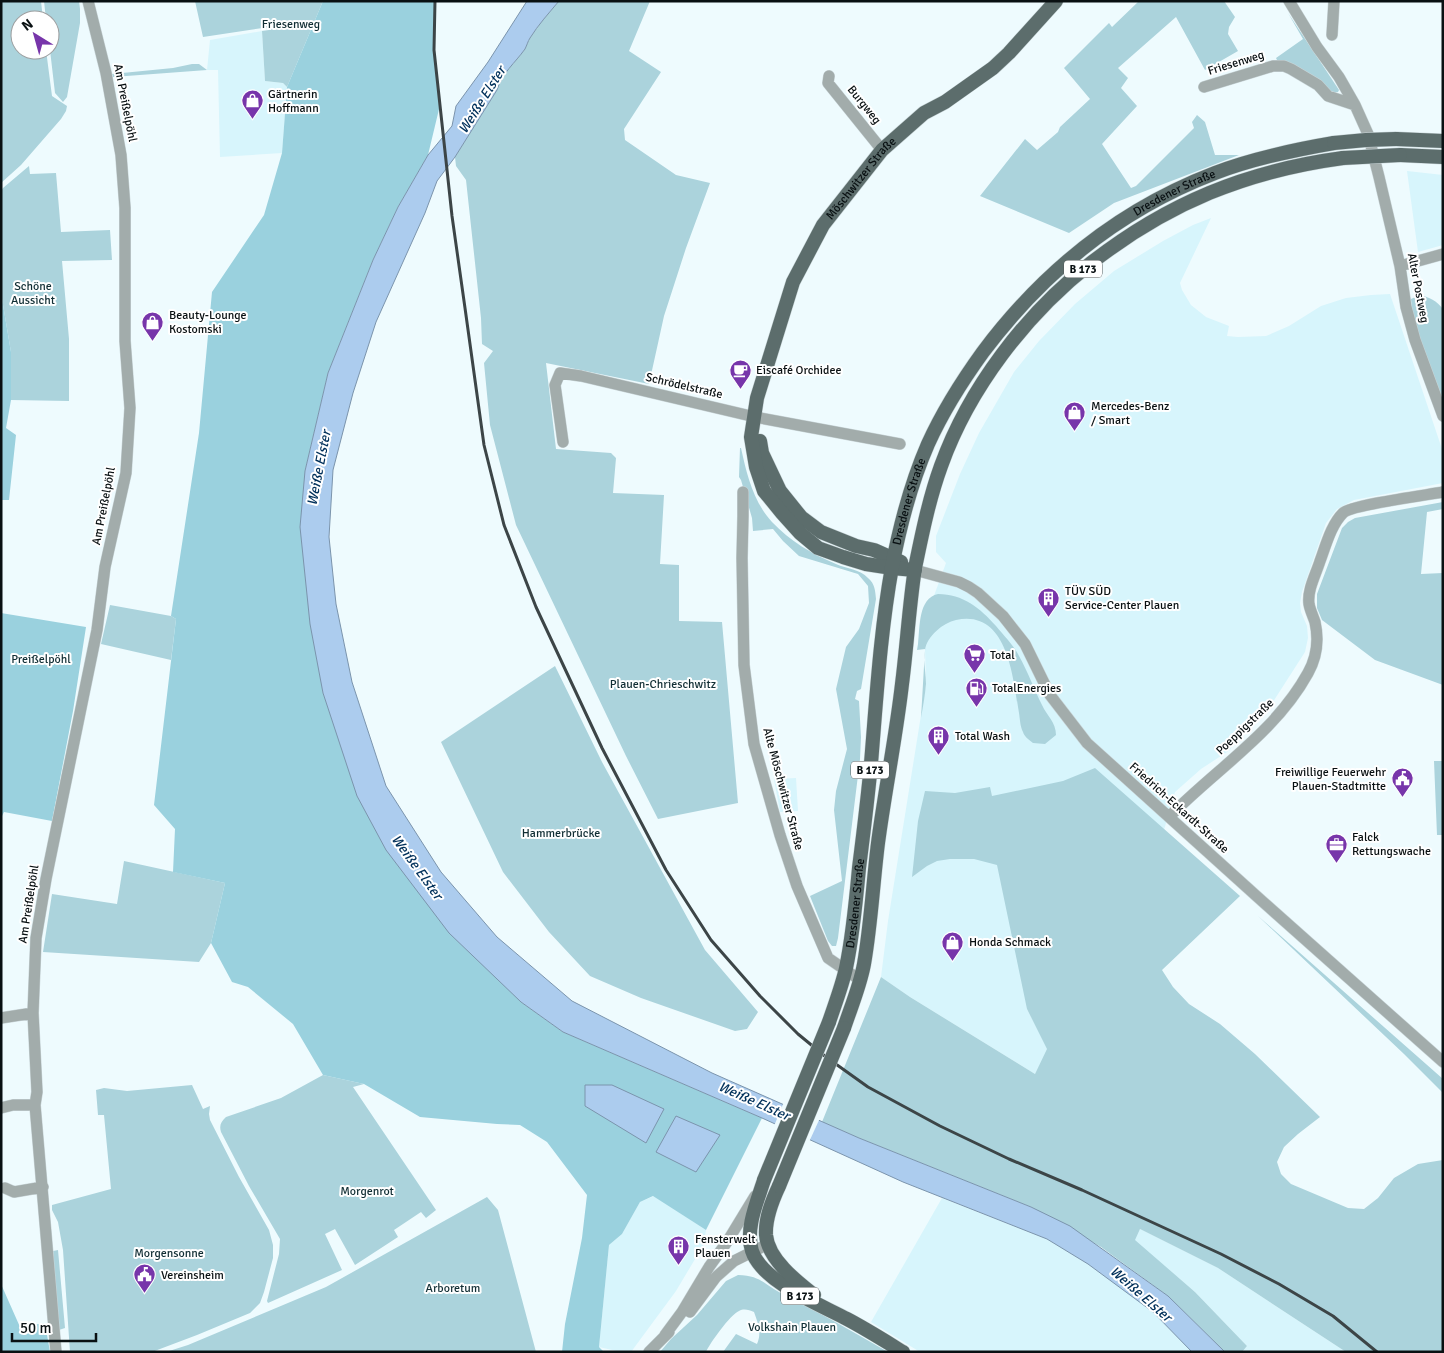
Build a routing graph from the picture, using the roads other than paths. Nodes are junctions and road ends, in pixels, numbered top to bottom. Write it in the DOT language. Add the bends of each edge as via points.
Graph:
graph roads {
  1 [pos="88,1"];
  2 [pos="1056,1"];
  3 [pos="1289,1"];
  4 [pos="1334,1"];
  5 [pos="1332,35"];
  6 [pos="830,76"];
  7 [pos="1204,88"];
  8 [pos="1356,105"];
  9 [pos="1443,141"];
  10 [pos="882,150"];
  11 [pos="1443,157"];
  12 [pos="1443,254"];
  13 [pos="1400,266"];
  14 [pos="755,416"];
  15 [pos="1443,416"];
  16 [pos="563,442"];
  17 [pos="900,444"];
  18 [pos="742,492"];
  19 [pos="1443,492"];
  20 [pos="893,563"];
  21 [pos="915,570"];
  22 [pos="1169,817"];
  23 [pos="846,970"];
  24 [pos="860,980"];
  25 [pos="33,1013"];
  26 [pos="1,1018"];
  27 [pos="1443,1062"];
  28 [pos="35,1105"];
  29 [pos="1,1108"];
  30 [pos="764,1180"];
  31 [pos="5,1188"];
  32 [pos="43,1188"];
  33 [pos="768,1244"];
  34 [pos="752,1251"];
  35 [pos="847,1319"];
  36 [pos="665,1335"];
  37 [pos="56,1352"];
  38 [pos="649,1352"];
  39 [pos="903,1352"];
  1 -- 25 [label="street, Am Preißelpöhl" via="106,72 121,155 125,208 125,341 130,408 126,473 105,567 97,630 36,938"];
  2 -- 10 [label="main road, Möschwitzer Straße" via="993,68 924,113"];
  3 -- 8 [label="street"];
  4 -- 5 [label="street"];
  6 -- 10 [label="street, Burgweg" via="828,83"];
  7 -- 8 [label="street, Friesenweg" via="1273,66 1284,66 1318,85 1328,96"];
  8 -- 13 [label="street, Alter Postweg" via="1376,162"];
  9 -- 20 [label="main road, Dresdener Straße / B 173, bridge" via="1366,140 1270,155 1214,173 1168,194 1086,245 1047,279 1010,319 958,387 917,472"];
  10 -- 14 [label="main road, Möschwitzer Straße" via="823,225 793,282 757,398"];
  11 -- 21 [label="main road, B 173, bridge" via="1400,155 1310,162 1237,182 1195,198 1142,227 1084,268 1028,322 990,372 957,429 929,506"];
  12 -- 13 [label="street"];
  13 -- 15 [label="street, Alter Postweg" via="1415,340"];
  14 -- 16 [label="street, Schrödelstraße" via="560,373 555,385"];
  14 -- 17 [label="street, Schrödelstraße"];
  14 -- 20 [label="main road, Möschwitzer Straße" via="752,437 756,467 764,491 800,533 818,548 850,559"];
  18 -- 23 [label="street, Alte Möschwitzer Straße" via="744,665 754,744 798,886 828,958"];
  19 -- 22 [label="street, Poeppigstraße" via="1344,512 1328,538 1310,590 1309,603 1318,640 1315,659 1308,673 1278,717"];
  20 -- 21 [label="main road, Möschwitzer Straße"];
  20 -- 23 [label="main road, Dresdener Straße / B 173"];
  21 -- 22 [label="street, Friedrich-Eckardt-Straße" via="970,587 1003,616 1025,644 1050,695 1081,736"];
  21 -- 24 [label="main road, Dresdener Straße / B 173"];
  22 -- 27 [label="street, Friedrich-Eckardt-Straße"];
  23 -- 24 [label="street, Alte Möschwitzer Straße"];
  23 -- 30 [label="main road, Dresdener Straße / B 173, bridge" via="829,1022"];
  24 -- 33 [label="main road, Dresdener Straße / B 173, bridge" via="844,1028 771,1205 766,1227"];
  25 -- 26 [label="street"];
  25 -- 28 [label="street, Am Preißelpöhl"];
  28 -- 29 [label="street"];
  28 -- 32 [label="street, Am Preißelpöhl"];
  30 -- 34 [label="main road, B 173" via="751,1225"];
  30 -- 36 [label="street"];
  31 -- 32 [label="street" via="14,1192"];
  32 -- 37 [label="street, Am Preißelpöhl"];
  33 -- 34 [label="street"];
  33 -- 35 [label="main road, B 173" via="776,1258 801,1284"];
  34 -- 35 [label="main road, B 173" via="763,1268 778,1281"];
  34 -- 36 [label="street" via="734,1261 716,1278 694,1308"];
  35 -- 39 [label="main road, B 173"];
  36 -- 38 [label="street"];
}
